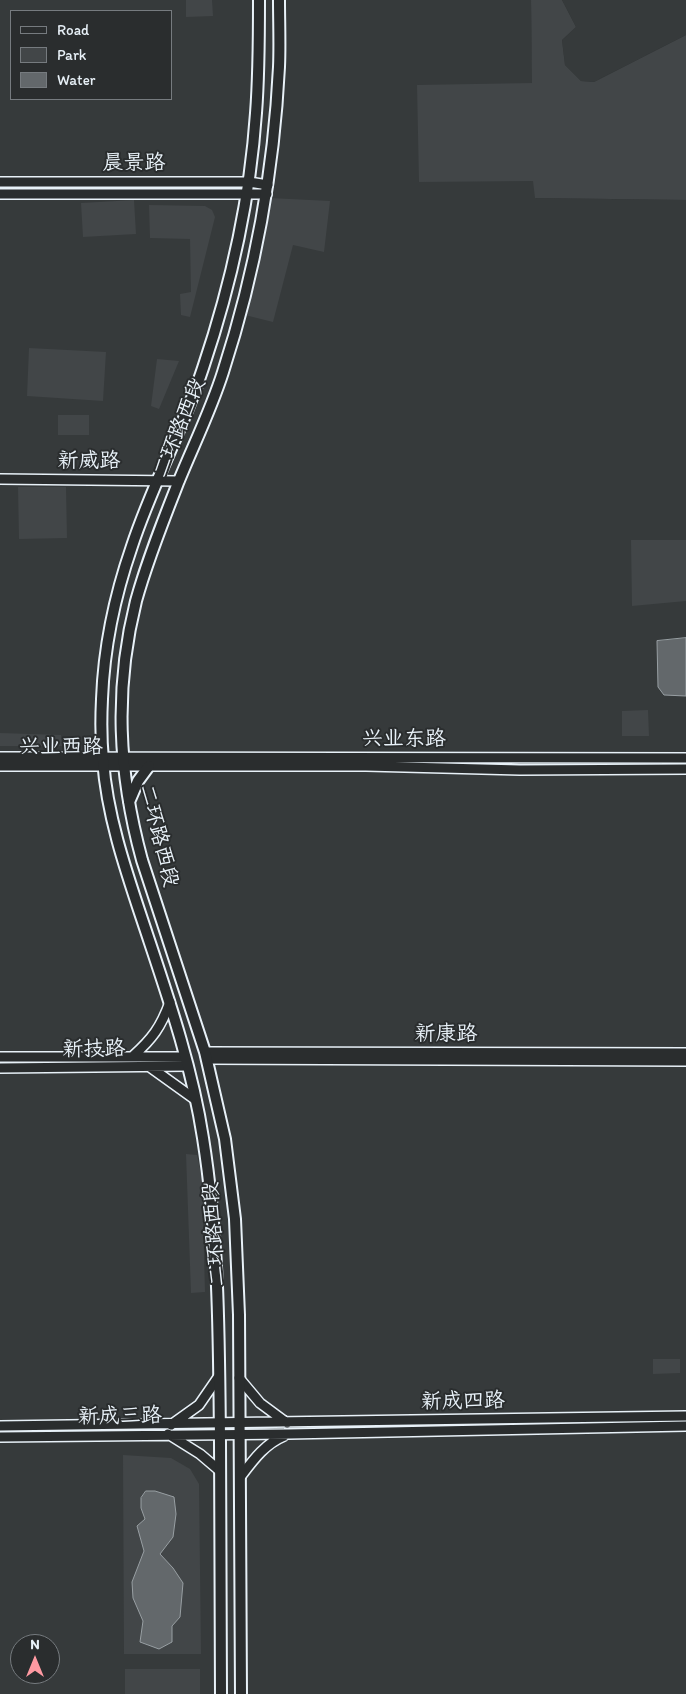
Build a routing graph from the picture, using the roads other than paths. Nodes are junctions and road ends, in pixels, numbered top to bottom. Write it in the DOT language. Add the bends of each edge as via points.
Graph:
graph roads {
  1 [pos="259,0"];
  2 [pos="279,0"];
  3 [pos="0,182"];
  4 [pos="248,182"];
  5 [pos="267,189"];
  6 [pos="0,194"];
  7 [pos="247,194"];
  8 [pos="0,479"];
  9 [pos="158,480"];
  10 [pos="179,481"];
  11 [pos="0,757"];
  12 [pos="686,758"];
  13 [pos="103,761"];
  14 [pos="123,761"];
  15 [pos="0,766"];
  16 [pos="149,766"];
  17 [pos="686,769"];
  18 [pos="129,803"];
  19 [pos="170,1002"];
  20 [pos="686,1053"];
  21 [pos="0,1056"];
  22 [pos="133,1056"];
  23 [pos="206,1056"];
  24 [pos="186,1061"];
  25 [pos="686,1061"];
  26 [pos="150,1066"];
  27 [pos="0,1068"];
  28 [pos="196,1100"];
  29 [pos="219,1376"];
  30 [pos="239,1378"];
  31 [pos="686,1416"];
  32 [pos="288,1423"];
  33 [pos="0,1426"];
  34 [pos="686,1426"];
  35 [pos="220,1429"];
  36 [pos="240,1429"];
  37 [pos="169,1430"];
  38 [pos="289,1434"];
  39 [pos="0,1437"];
  40 [pos="220,1471"];
  41 [pos="241,1476"];
  42 [pos="221,1694"];
  43 [pos="241,1694"];
  1 -- 4 [label="main road, 二环路西段" via="256,116"];
  2 -- 5 [label="main road, 二环路西段" via="279,65"];
  3 -- 4 [label="street, 晨景路"];
  4 -- 5 [label="street, 晨景路"];
  4 -- 7 [label="main road, 二环路西段"];
  5 -- 7 [label="street, 晨景路"];
  5 -- 10 [label="main road, 二环路西段" via="240,318 205,422"];
  6 -- 7 [label="street, 晨景路"];
  7 -- 9 [label="main road, 二环路西段" via="236,256 220,317 202,373"];
  8 -- 9 [label="street, 新威路"];
  9 -- 10 [label="street, 新威路"];
  9 -- 13 [label="main road, 二环路西段" via="132,543 111,624 102,693"];
  10 -- 14 [label="main road, 二环路西段" via="136,600 122,680"];
  11 -- 13 [label="street, 兴业西路"];
  12 -- 14 [label="street, 兴业东路"];
  13 -- 14 [label="street, 兴业西路"];
  13 -- 15 [label="street, 兴业西路"];
  13 -- 19 [label="main road, 二环路西段" via="128,879"];
  14 -- 16 [label="street, 兴业东路"];
  14 -- 18 [label="main road, 二环路西段"];
  16 -- 17 [label="street, 兴业东路"];
  16 -- 18 [label="main road" via="138,781"];
  18 -- 23 [label="main road, 二环路西段" via="142,860"];
  19 -- 22 [label="street" via="153,1038"];
  19 -- 24 [label="main road, 二环路西段"];
  20 -- 23 [label="street, 新康路"];
  21 -- 22 [label="street, 新技路"];
  22 -- 24 [label="street, 新技路"];
  23 -- 25 [label="street, 新康路"];
  23 -- 30 [label="main road, 二环路西段" via="225,1139 235,1219"];
  24 -- 26 [label="street, 新技路"];
  24 -- 28 [label="main road, 二环路西段"];
  26 -- 27 [label="street, 新技路"];
  26 -- 28 [label="street"];
  28 -- 29 [label="main road, 二环路西段" via="214,1224"];
  29 -- 35 [label="main road, 二环路西段"];
  29 -- 37 [label="street" via="199,1405"];
  30 -- 32 [label="street" via="260,1403"];
  30 -- 36 [label="main road, 二环路西段"];
  31 -- 32 [label="street, 新成四路"];
  32 -- 36 [label="street, 新成四路"];
  33 -- 37 [label="street, 新成三路"];
  34 -- 38 [label="street, 新成四路"];
  35 -- 36 [label="street, 新成三路"];
  35 -- 37 [label="street, 新成三路"];
  35 -- 40 [label="main road, 二环路西段"];
  36 -- 38 [label="street, 新成四路"];
  36 -- 41 [label="main road, 二环路西段"];
  37 -- 39 [label="street, 新成三路"];
  37 -- 40 [label="street"];
  38 -- 41 [label="street" via="273,1440"];
  40 -- 42 [label="main road, 二环路西段"];
  41 -- 43 [label="main road, 二环路西段"];
}
